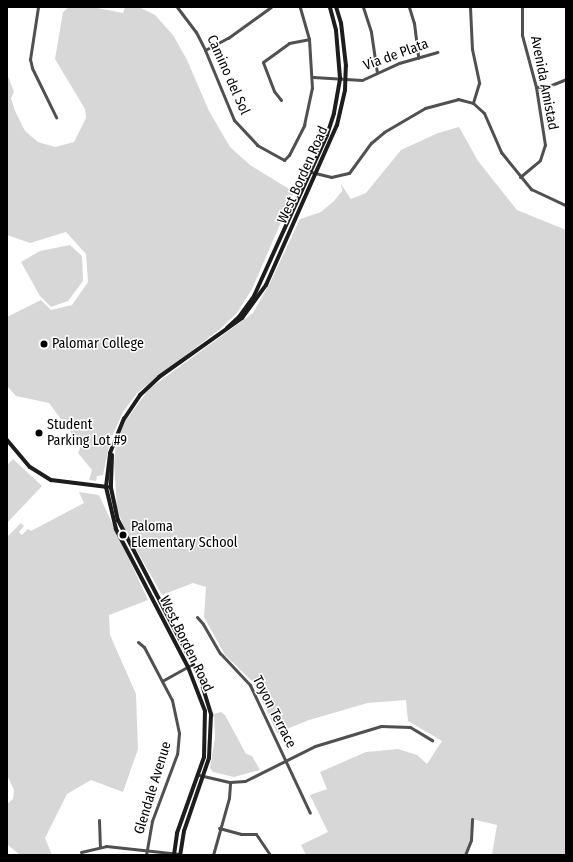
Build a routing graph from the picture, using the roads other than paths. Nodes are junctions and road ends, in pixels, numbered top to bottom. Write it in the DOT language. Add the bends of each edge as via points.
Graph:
graph roads {
  1 [pos="38,7"];
  2 [pos="177,7"];
  3 [pos="271,7"];
  4 [pos="300,7"];
  5 [pos="330,7"];
  6 [pos="336,7"];
  7 [pos="363,7"];
  8 [pos="409,7"];
  9 [pos="470,7"];
  10 [pos="522,7"];
  11 [pos="309,39"];
  12 [pos="205,50"];
  13 [pos="437,52"];
  14 [pos="418,58"];
  15 [pos="377,73"];
  16 [pos="313,78"];
  17 [pos="340,78"];
  18 [pos="345,78"];
  19 [pos="566,79"];
  20 [pos="536,87"];
  21 [pos="281,100"];
  22 [pos="473,103"];
  23 [pos="56,117"];
  24 [pos="311,172"];
  25 [pos="316,175"];
  26 [pos="520,177"];
  27 [pos="566,205"];
  28 [pos="224,332"];
  29 [pos="7,440"];
  30 [pos="112,449"];
  31 [pos="106,487"];
  32 [pos="111,488"];
  33 [pos="197,617"];
  34 [pos="138,642"];
  35 [pos="193,664"];
  36 [pos="188,667"];
  37 [pos="162,681"];
  38 [pos="432,740"];
  39 [pos="286,761"];
  40 [pos="199,775"];
  41 [pos="204,776"];
  42 [pos="230,782"];
  43 [pos="310,813"];
  44 [pos="472,819"];
  45 [pos="99,820"];
  46 [pos="219,828"];
  47 [pos="100,847"];
  48 [pos="147,851"];
  49 [pos="81,852"];
  50 [pos="174,854"];
  51 [pos="180,854"];
  52 [pos="146,855"];
  53 [pos="213,855"];
  54 [pos="270,855"];
  55 [pos="465,855"];
  1 -- 23 [label="street" via="30,59"];
  2 -- 12 [label="street, Camino del Sol" via="196,32"];
  3 -- 12 [label="street" via="228,38"];
  4 -- 11 [label="street"];
  5 -- 17 [label="main road, West Borden Road" via="336,30"];
  6 -- 18 [label="main road, West Borden Road" via="344,42"];
  7 -- 15 [label="street" via="371,32"];
  8 -- 14 [label="street" via="414,23"];
  9 -- 22 [label="street" via="472,49 479,83"];
  10 -- 20 [label="street, Avenida Amistad" via="522,35"];
  11 -- 16 [label="street"];
  11 -- 21 [label="street" via="289,43 263,62 274,91"];
  12 -- 16 [label="street, Camino del Sol" via="234,120 258,145 284,160 304,125"];
  13 -- 14 [label="street, Via de Plata"];
  14 -- 15 [label="street, Via de Plata"];
  15 -- 18 [label="street, Via de Plata" via="362,80"];
  16 -- 17 [label="street, Via de Plata"];
  17 -- 18 [label="street, Via de Plata"];
  17 -- 24 [label="main road, West Borden Road" via="334,113"];
  18 -- 25 [label="main road, West Borden Road" via="337,125"];
  19 -- 20 [label="street" via="549,86"];
  20 -- 26 [label="street, Avenida Amistad" via="545,145 540,160"];
  22 -- 25 [label="street" via="458,99 425,108 377,136 349,173 340,177"];
  22 -- 26 [label="street" via="484,113 501,152"];
  24 -- 25 [label="street"];
  24 -- 28 [label="main road, West Borden Road" via="254,296"];
  25 -- 28 [label="main road, West Borden Road" via="260,296 242,318"];
  26 -- 27 [label="street" via="539,195"];
  28 -- 30 [label="main road, West Borden Road" via="160,377 140,395 124,419"];
  29 -- 31 [label="main road" via="30,467 51,480"];
  30 -- 31 [label="main road, West Borden Road"];
  30 -- 32 [label="main road, West Borden Road"];
  31 -- 32 [label="main road"];
  31 -- 36 [label="main road, West Borden Road" via="116,529"];
  32 -- 35 [label="main road, West Borden Road" via="126,540"];
  33 -- 39 [label="street, Toyon Terrace" via="220,653 250,685"];
  34 -- 37 [label="street, Glendale Avenue" via="144,647"];
  35 -- 36 [label="street"];
  35 -- 41 [label="main road, West Borden Road" via="206,692 210,715 210,750"];
  36 -- 37 [label="street"];
  36 -- 40 [label="main road, West Borden Road" via="198,687 207,725 204,757"];
  37 -- 48 [label="street, Glendale Avenue" via="176,714 178,744 174,764 152,821"];
  38 -- 39 [label="street" via="410,727 381,726 325,742"];
  39 -- 42 [label="street" via="252,779"];
  39 -- 43 [label="street, Toyon Terrace"];
  40 -- 41 [label="street"];
  40 -- 50 [label="main road, West Borden Road" via="177,833"];
  41 -- 42 [label="street"];
  41 -- 51 [label="main road, West Borden Road" via="184,831"];
  42 -- 46 [label="street" via="229,798"];
  44 -- 55 [label="street" via="471,840"];
  45 -- 47 [label="street"];
  46 -- 53 [label="street"];
  46 -- 54 [label="street" via="240,834 256,834"];
  47 -- 48 [label="street"];
  47 -- 49 [label="street"];
  48 -- 50 [label="street"];
  48 -- 52 [label="street, Glendale Avenue"];
  50 -- 51 [label="street"];
}
